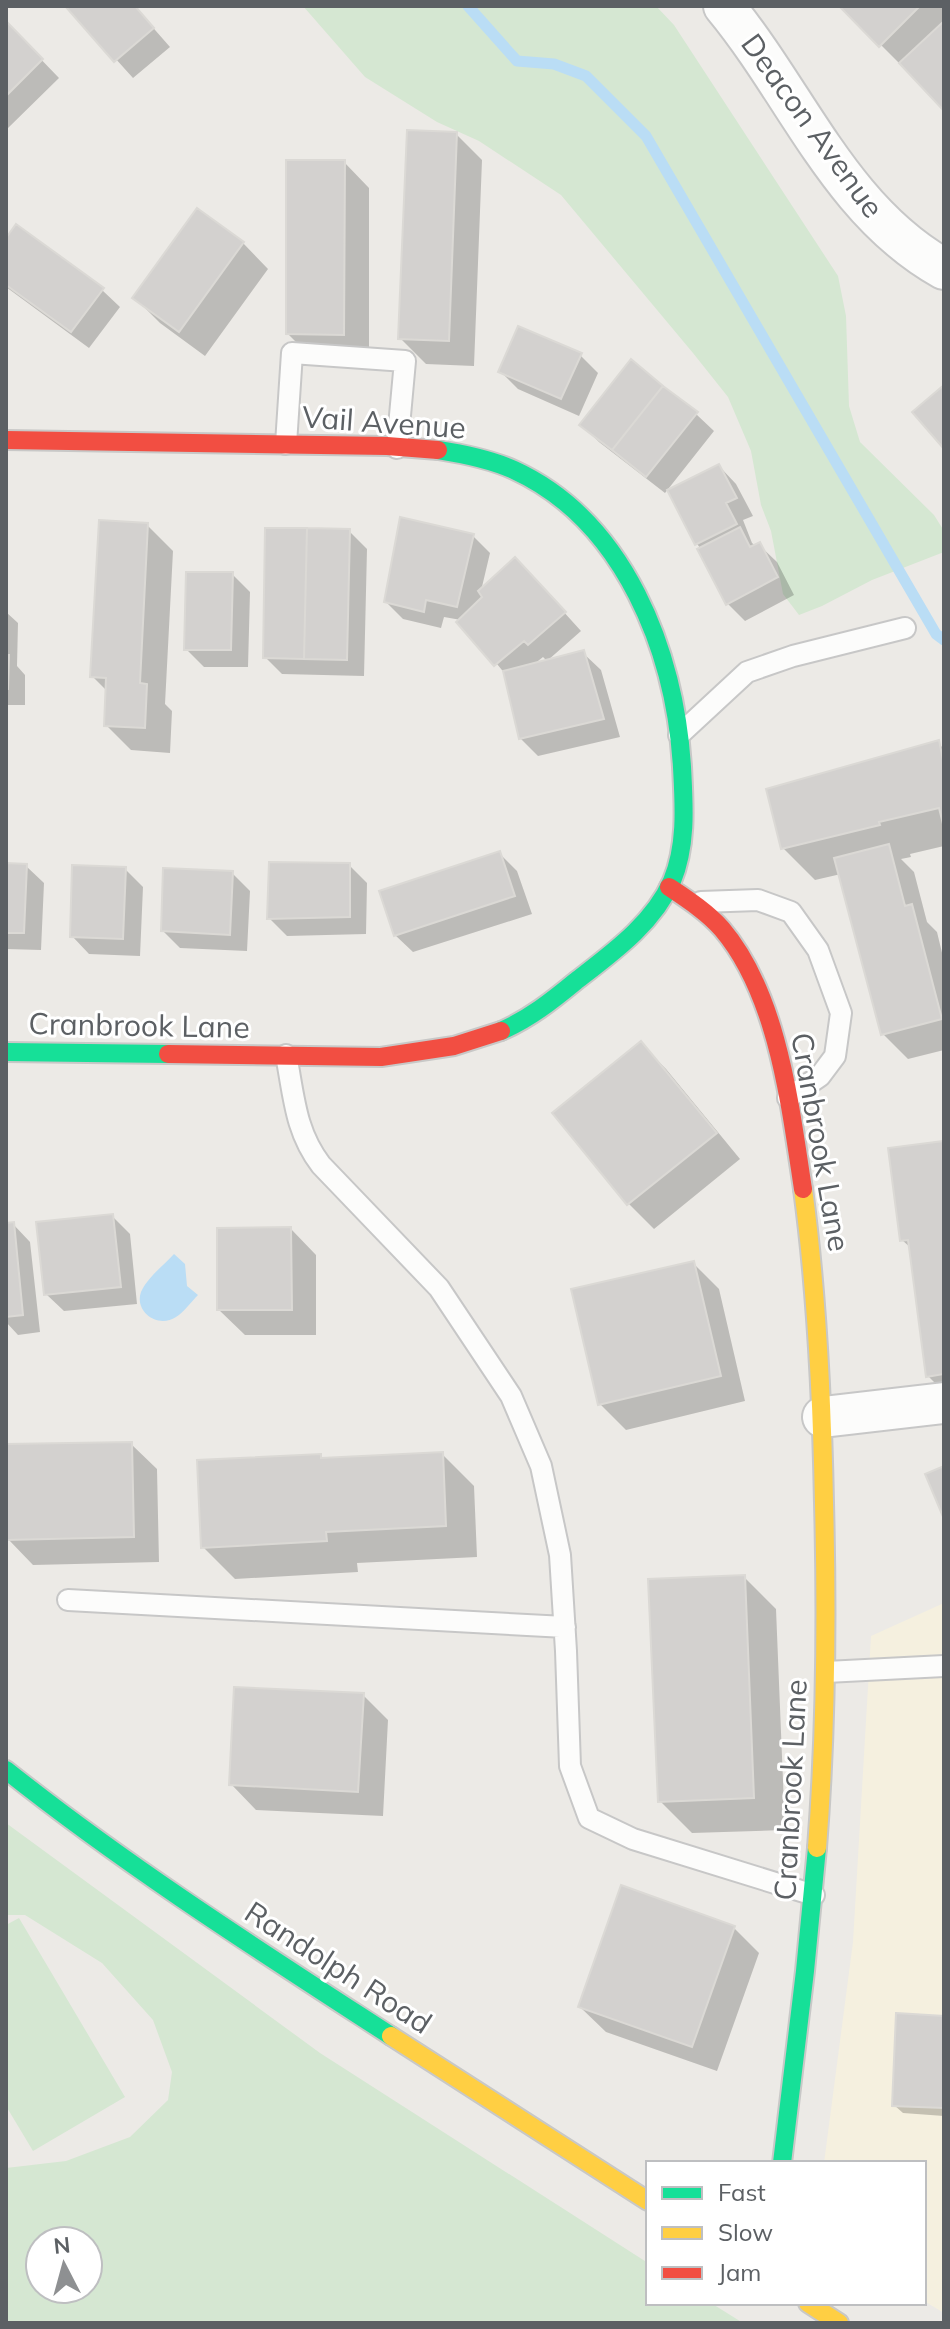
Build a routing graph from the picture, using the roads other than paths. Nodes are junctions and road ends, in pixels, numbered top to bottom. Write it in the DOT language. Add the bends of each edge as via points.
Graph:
graph roads {
  1 [pos="724,6"];
  2 [pos="944,269"];
  3 [pos="6,440"];
  4 [pos="286,444"];
  5 [pos="397,448"];
  6 [pos="905,628"];
  7 [pos="679,735"];
  8 [pos="669,887"];
  9 [pos="693,903"];
  10 [pos="6,1052"];
  11 [pos="286,1055"];
  12 [pos="788,1098"];
  13 [pos="944,1403"];
  14 [pos="823,1417"];
  15 [pos="68,1600"];
  16 [pos="565,1627"];
  17 [pos="944,1666"];
  18 [pos="826,1672"];
  19 [pos="6,1770"];
  20 [pos="814,1895"];
  21 [pos="782,2161"];
  22 [pos="646,2200"];
  23 [pos="811,2305"];
  24 [pos="839,2323"];
  1 -- 2 [label="street, Deacon Avenue" via="860,198 890,230"];
  3 -- 4 [label="street, Vail Avenue"];
  4 -- 5 [label="street, Vail Avenue"];
  4 -- 5 [label="lane" via="292,353 405,361"];
  5 -- 7 [label="street, Vail Avenue" via="462,453 514,469 556,494 592,527 627,575 653,628"];
  6 -- 7 [label="lane" via="747,672"];
  7 -- 8 [label="street, Vail Avenue" via="683,836"];
  8 -- 9 [label="street, Cranbrook Lane"];
  8 -- 11 [label="street, Cranbrook Lane" via="628,940 549,1002 493,1034 438,1051 381,1057"];
  9 -- 12 [label="street, Cranbrook Lane" via="723,931 745,966 771,1025"];
  9 -- 12 [label="lane" via="758,900 791,912 818,950 841,1013 835,1056 820,1076"];
  10 -- 11 [label="street, Cranbrook Lane"];
  11 -- 16 [label="lane" via="298,1123 310,1152 439,1288 511,1396 541,1466 560,1555"];
  12 -- 14 [label="street, Cranbrook Lane" via="811,1239"];
  13 -- 14 [label="street"];
  14 -- 18 [label="street, Cranbrook Lane"];
  15 -- 16 [label="lane"];
  16 -- 20 [label="lane" via="570,1766 589,1818 633,1839"];
  17 -- 18 [label="lane"];
  18 -- 20 [label="street, Cranbrook Lane"];
  19 -- 22 [label="street, Randolph Road" via="183,1900"];
  20 -- 21 [label="street, Cranbrook Lane"];
  23 -- 24 [label="street"];
}
